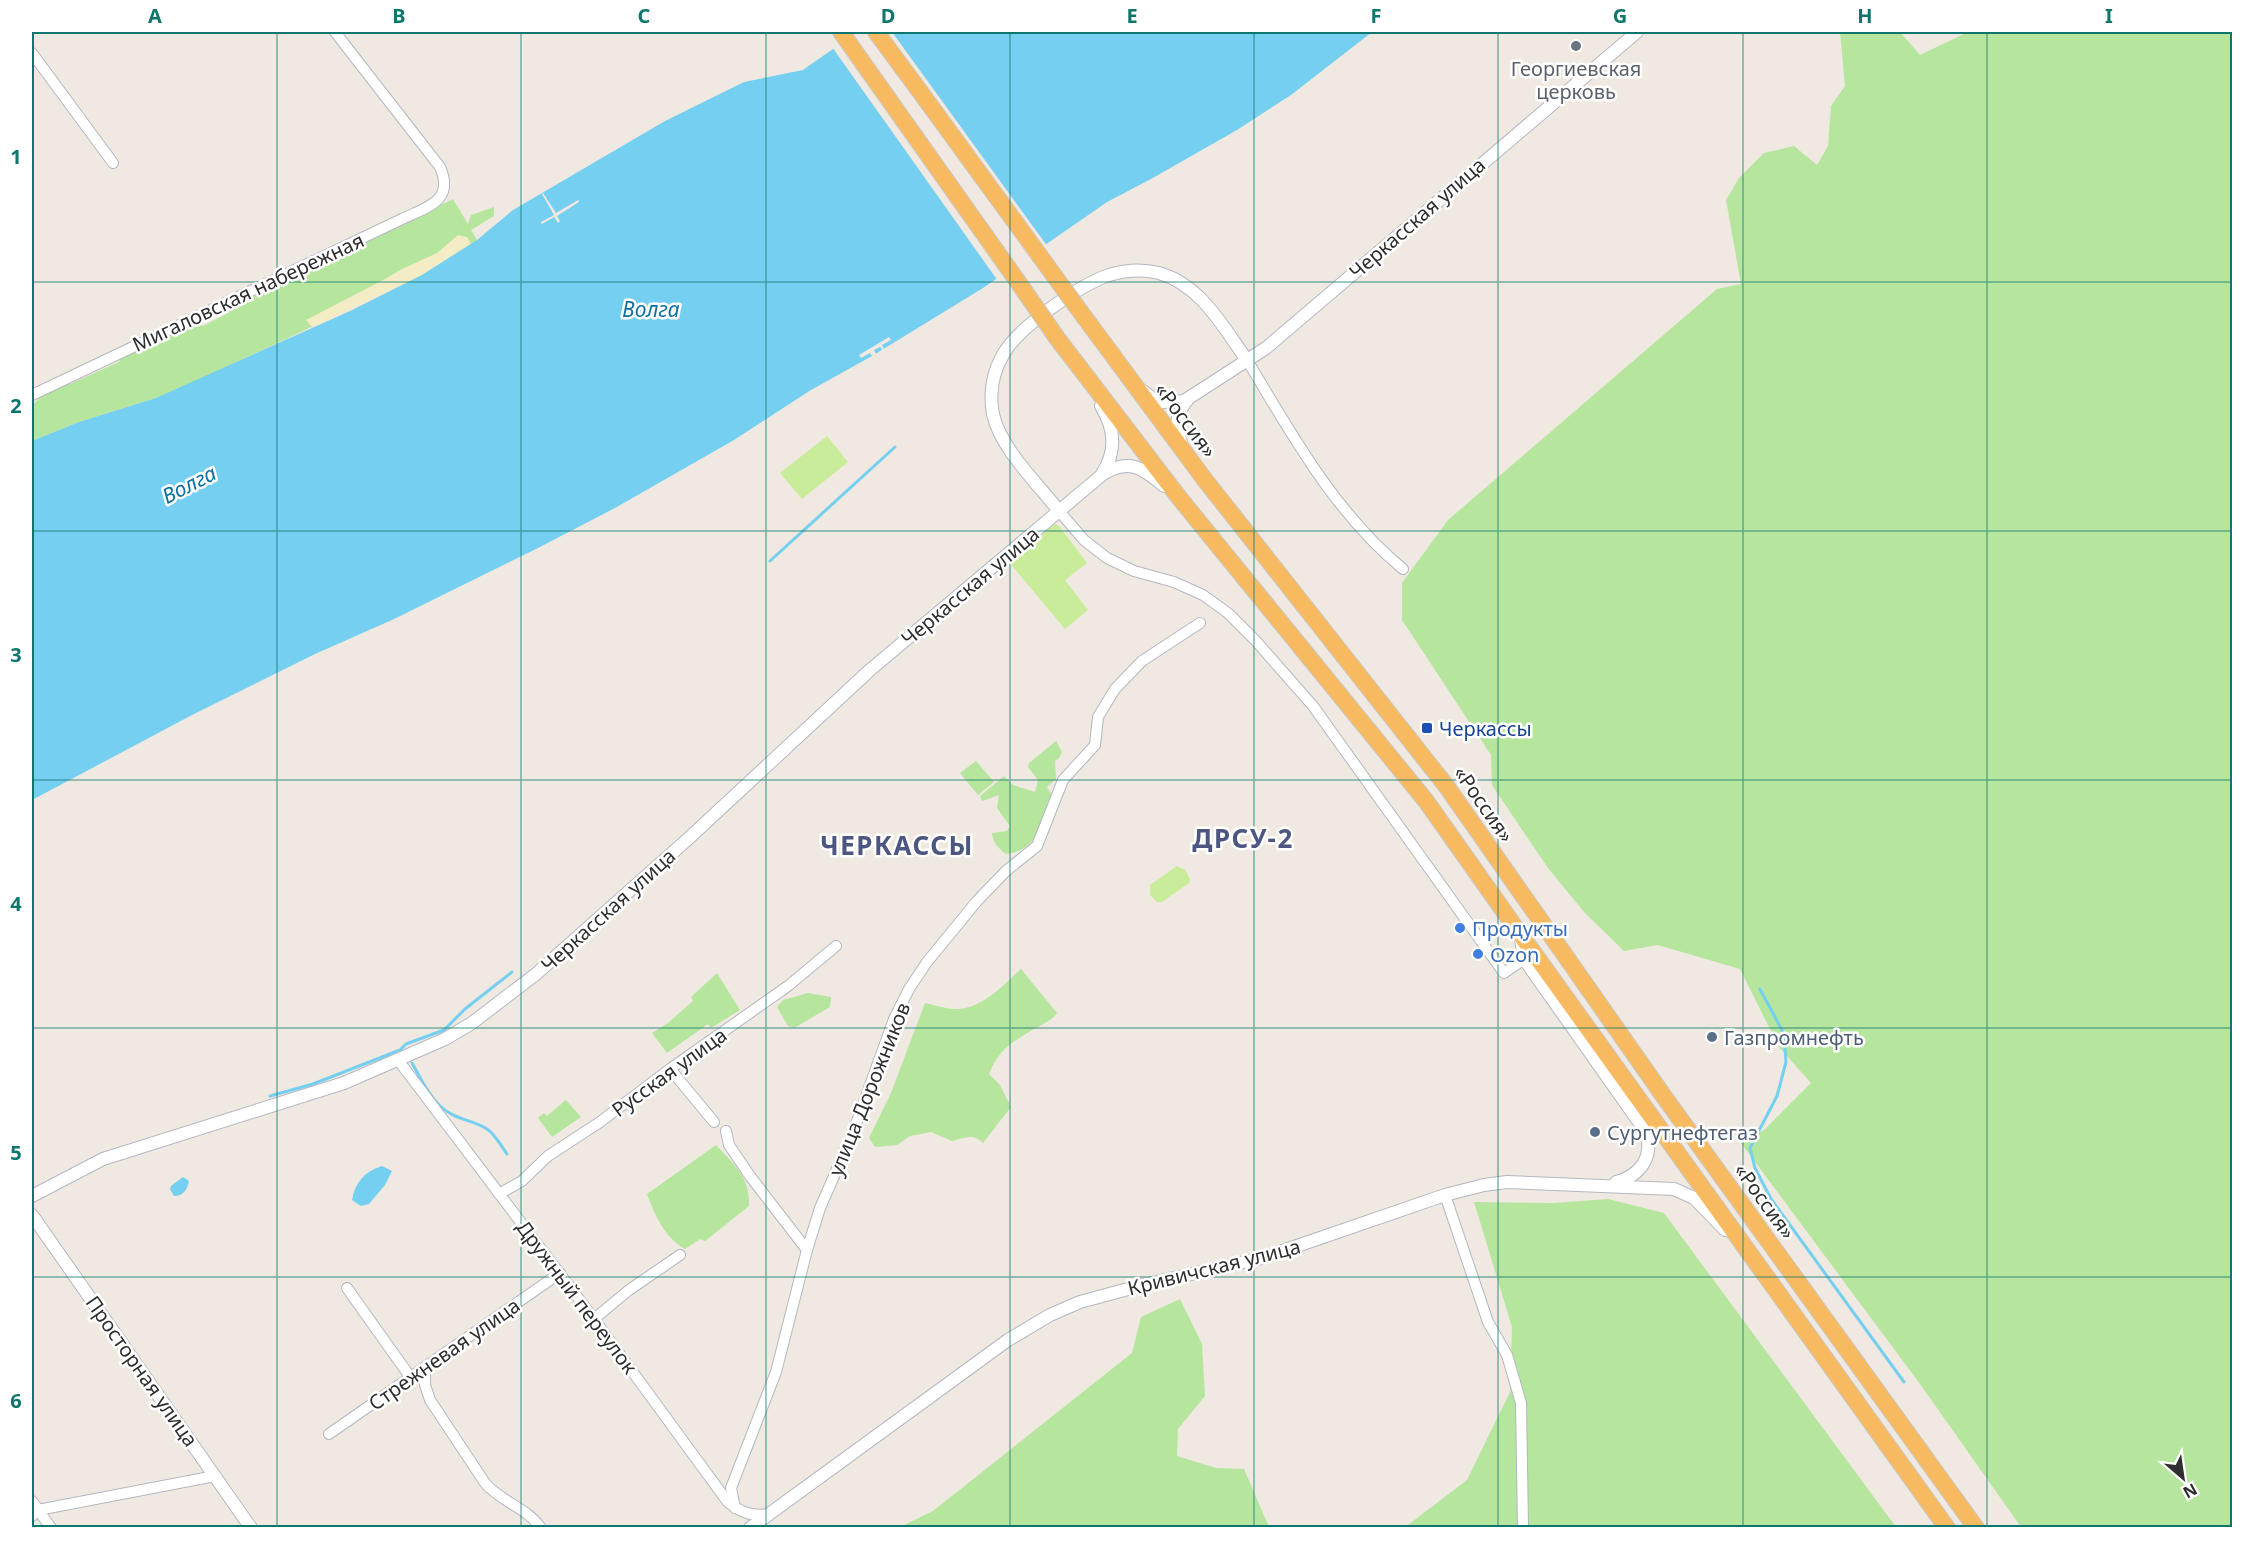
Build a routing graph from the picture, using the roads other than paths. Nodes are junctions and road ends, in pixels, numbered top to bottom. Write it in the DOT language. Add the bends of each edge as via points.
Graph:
graph roads {
  1 [pos="335,32"];
  2 [pos="841,32"];
  3 [pos="876,32"];
  4 [pos="1637,32"];
  5 [pos="32,53"];
  6 [pos="113,163"];
  7 [pos="1100,340"];
  8 [pos="1072,358"];
  9 [pos="1247,360"];
  10 [pos="32,395"];
  11 [pos="1190,398"];
  12 [pos="1097,479"];
  13 [pos="1205,480"];
  14 [pos="1181,500"];
  15 [pos="1059,511"];
  16 [pos="1403,569"];
  17 [pos="1200,623"];
  18 [pos="1520,934"];
  19 [pos="836,946"];
  20 [pos="1524,958"];
  21 [pos="398,1060"];
  22 [pos="669,1069"];
  23 [pos="714,1122"];
  24 [pos="726,1131"];
  25 [pos="1603,1186"];
  26 [pos="499,1194"];
  27 [pos="32,1196"];
  28 [pos="1445,1196"];
  29 [pos="32,1215"];
  30 [pos="807,1250"];
  31 [pos="680,1255"];
  32 [pos="1750,1255"];
  33 [pos="560,1273"];
  34 [pos="347,1288"];
  35 [pos="594,1319"];
  36 [pos="425,1368"];
  37 [pos="411,1378"];
  38 [pos="329,1434"];
  39 [pos="215,1476"];
  40 [pos="735,1508"];
  41 [pos="34,1509"];
  42 [pos="768,1514"];
  43 [pos="51,1527"];
  44 [pos="251,1527"];
  45 [pos="541,1527"];
  46 [pos="750,1527"];
  47 [pos="1523,1527"];
  48 [pos="1947,1527"];
  49 [pos="1976,1527"];
  1 -- 10 [label="street, Мигаловская набережная" via="440,167 445,188 440,198"];
  2 -- 8 [label="highway, bridge"];
  3 -- 7 [label="highway, «Россия», bridge"];
  4 -- 9 [label="street, Черкасская улица" via="1266,348"];
  5 -- 6 [label="street"];
  7 -- 11 [label="street, Черкасская улица" via="1152,398 1169,403"];
  7 -- 13 [label="highway, «Россия»"];
  8 -- 12 [label="street, Черкасская улица" via="1111,427 1112,453"];
  8 -- 14 [label="highway"];
  9 -- 11 [label="street, Черкасская улица"];
  9 -- 15 [label="street" via="1197,294 1159,273 1139,270 1108,276 1039,318 1003,355 993,382 992,406 1004,440"];
  9 -- 16 [label="street" via="1332,495 1378,548"];
  11 -- 13 [label="street" via="1178,415 1178,433"];
  12 -- 14 [label="street, Черкасская улица" via="1116,468 1137,467"];
  12 -- 15 [label="street, Черкасская улица"];
  13 -- 49 [label="highway, «Россия»" via="1447,787 1665,1098"];
  14 -- 18 [label="highway" via="1426,801"];
  15 -- 20 [label="street" via="1084,540 1107,558 1184,586 1228,613 1313,706 1504,973"];
  15 -- 21 [label="street, Черкасская улица" via="870,669 536,974 466,1027"];
  17 -- 30 [label="street, улица Дорожников" via="1142,661 1115,689 1098,717 1095,745 1063,780 1037,846 977,901 909,989 894,1018"];
  18 -- 20 [label="street"];
  18 -- 32 [label="highway"];
  19 -- 22 [label="street, Русская улица" via="788,986"];
  20 -- 25 [label="street" via="1647,1135 1648,1153 1641,1169 1627,1179"];
  21 -- 26 [label="street, Дружный переулок"];
  21 -- 27 [label="street, Черкасская улица" via="344,1083 103,1159"];
  22 -- 23 [label="street"];
  22 -- 26 [label="street, Русская улица" via="548,1156 522,1181"];
  24 -- 30 [label="street" via="729,1145 750,1176"];
  25 -- 28 [label="street, Кривичская улица" via="1507,1182"];
  25 -- 32 [label="street, Кривичская улица" via="1685,1192"];
  26 -- 33 [label="street, Дружный переулок"];
  28 -- 42 [label="street, Кривичская улица" via="1262,1258 1100,1295 1060,1311 1008,1340"];
  28 -- 47 [label="street" via="1488,1322 1507,1355 1521,1403"];
  29 -- 39 [label="street, Просторная улица"];
  30 -- 40 [label="street, улица Дорожников" via="776,1372 731,1488"];
  31 -- 35 [label="street"];
  32 -- 48 [label="highway"];
  33 -- 35 [label="street, Дружный переулок"];
  33 -- 36 [label="street, Стрежневая улица"];
  34 -- 37 [label="street"];
  35 -- 40 [label="street, Дружный переулок"];
  36 -- 37 [label="street, Стрежневая улица"];
  36 -- 45 [label="street" via="430,1400 485,1483 493,1493 527,1512"];
  37 -- 38 [label="street, Стрежневая улица"];
  39 -- 41 [label="street"];
  39 -- 44 [label="street, Просторная улица"];
  40 -- 42 [label="street" via="754,1515"];
  41 -- 43 [label="street"];
  42 -- 46 [label="street, Кривичская улица"];
}
